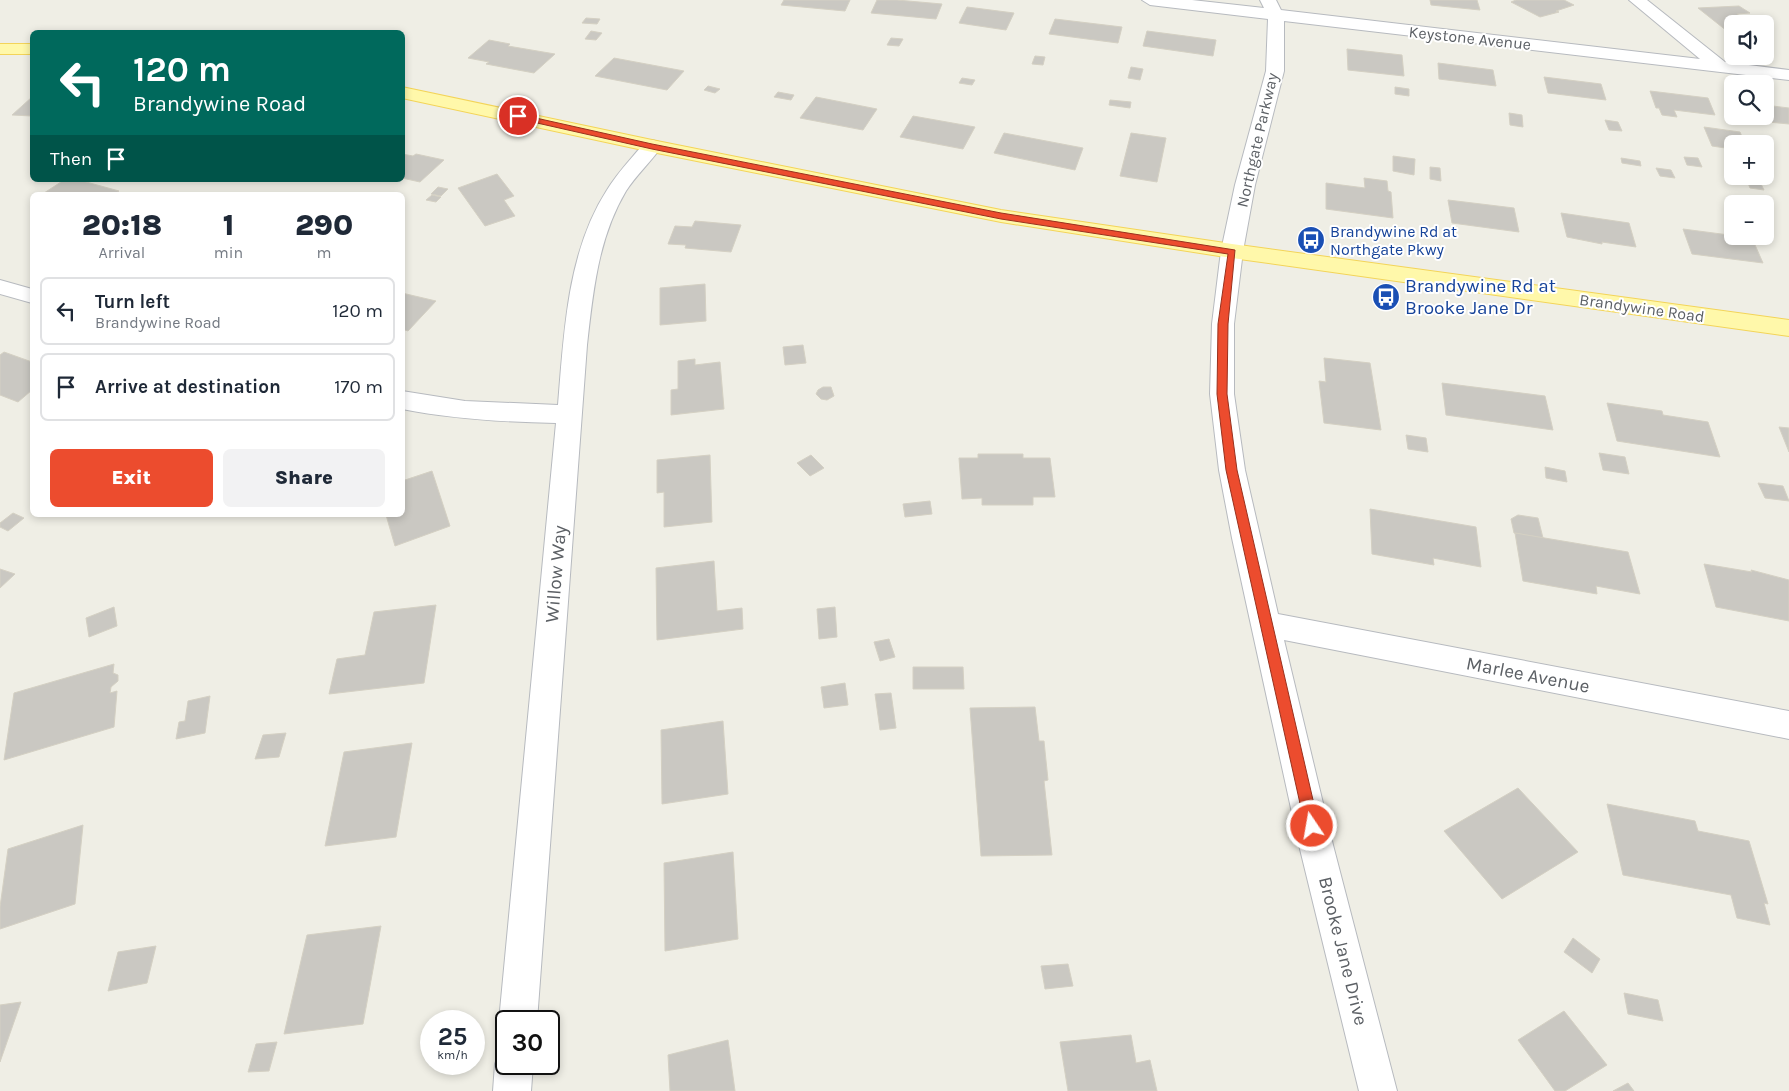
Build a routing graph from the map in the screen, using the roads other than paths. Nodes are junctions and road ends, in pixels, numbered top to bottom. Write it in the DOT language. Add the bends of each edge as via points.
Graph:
graph roads {
  1 [pos="1150,0"];
  2 [pos="1637,0"];
  3 [pos="1272,8"];
  4 [pos="0,49"];
  5 [pos="30,49"];
  6 [pos="1718,65"];
  7 [pos="1789,75"];
  8 [pos="405,93"];
  9 [pos="652,146"];
  10 [pos="1232,252"];
  11 [pos="0,287"];
  12 [pos="30,295"];
  13 [pos="1789,328"];
  14 [pos="405,401"];
  15 [pos="570,414"];
  16 [pos="1267,624"];
  17 [pos="1789,725"];
  18 [pos="519,1010"];
  19 [pos="513,1075"];
  20 [pos="512,1091"];
  21 [pos="1378,1091"];
  1 -- 3 [label="street, Keystone Avenue"];
  2 -- 6 [label="street"];
  3 -- 6 [label="street, Keystone Avenue"];
  3 -- 10 [label="street, Northgate Parkway" via="1275,71 1245,185"];
  4 -- 5 [label="main road"];
  6 -- 7 [label="street, Keystone Avenue"];
  8 -- 9 [label="main road, Brandywine Road"];
  9 -- 10 [label="main road, Brandywine Road" via="1001,216"];
  9 -- 15 [label="street, Willow Way" via="616,191 597,229 586,264"];
  10 -- 13 [label="main road, Brandywine Road"];
  10 -- 16 [label="street, Brooke Jane Drive" via="1223,324 1222,394 1232,470"];
  11 -- 12 [label="street"];
  14 -- 15 [label="street" via="432,407 487,412"];
  15 -- 18 [label="street, Willow Way"];
  16 -- 17 [label="street, Marlee Avenue"];
  16 -- 21 [label="street, Brooke Jane Drive" via="1316,845"];
  19 -- 20 [label="street"];
}
